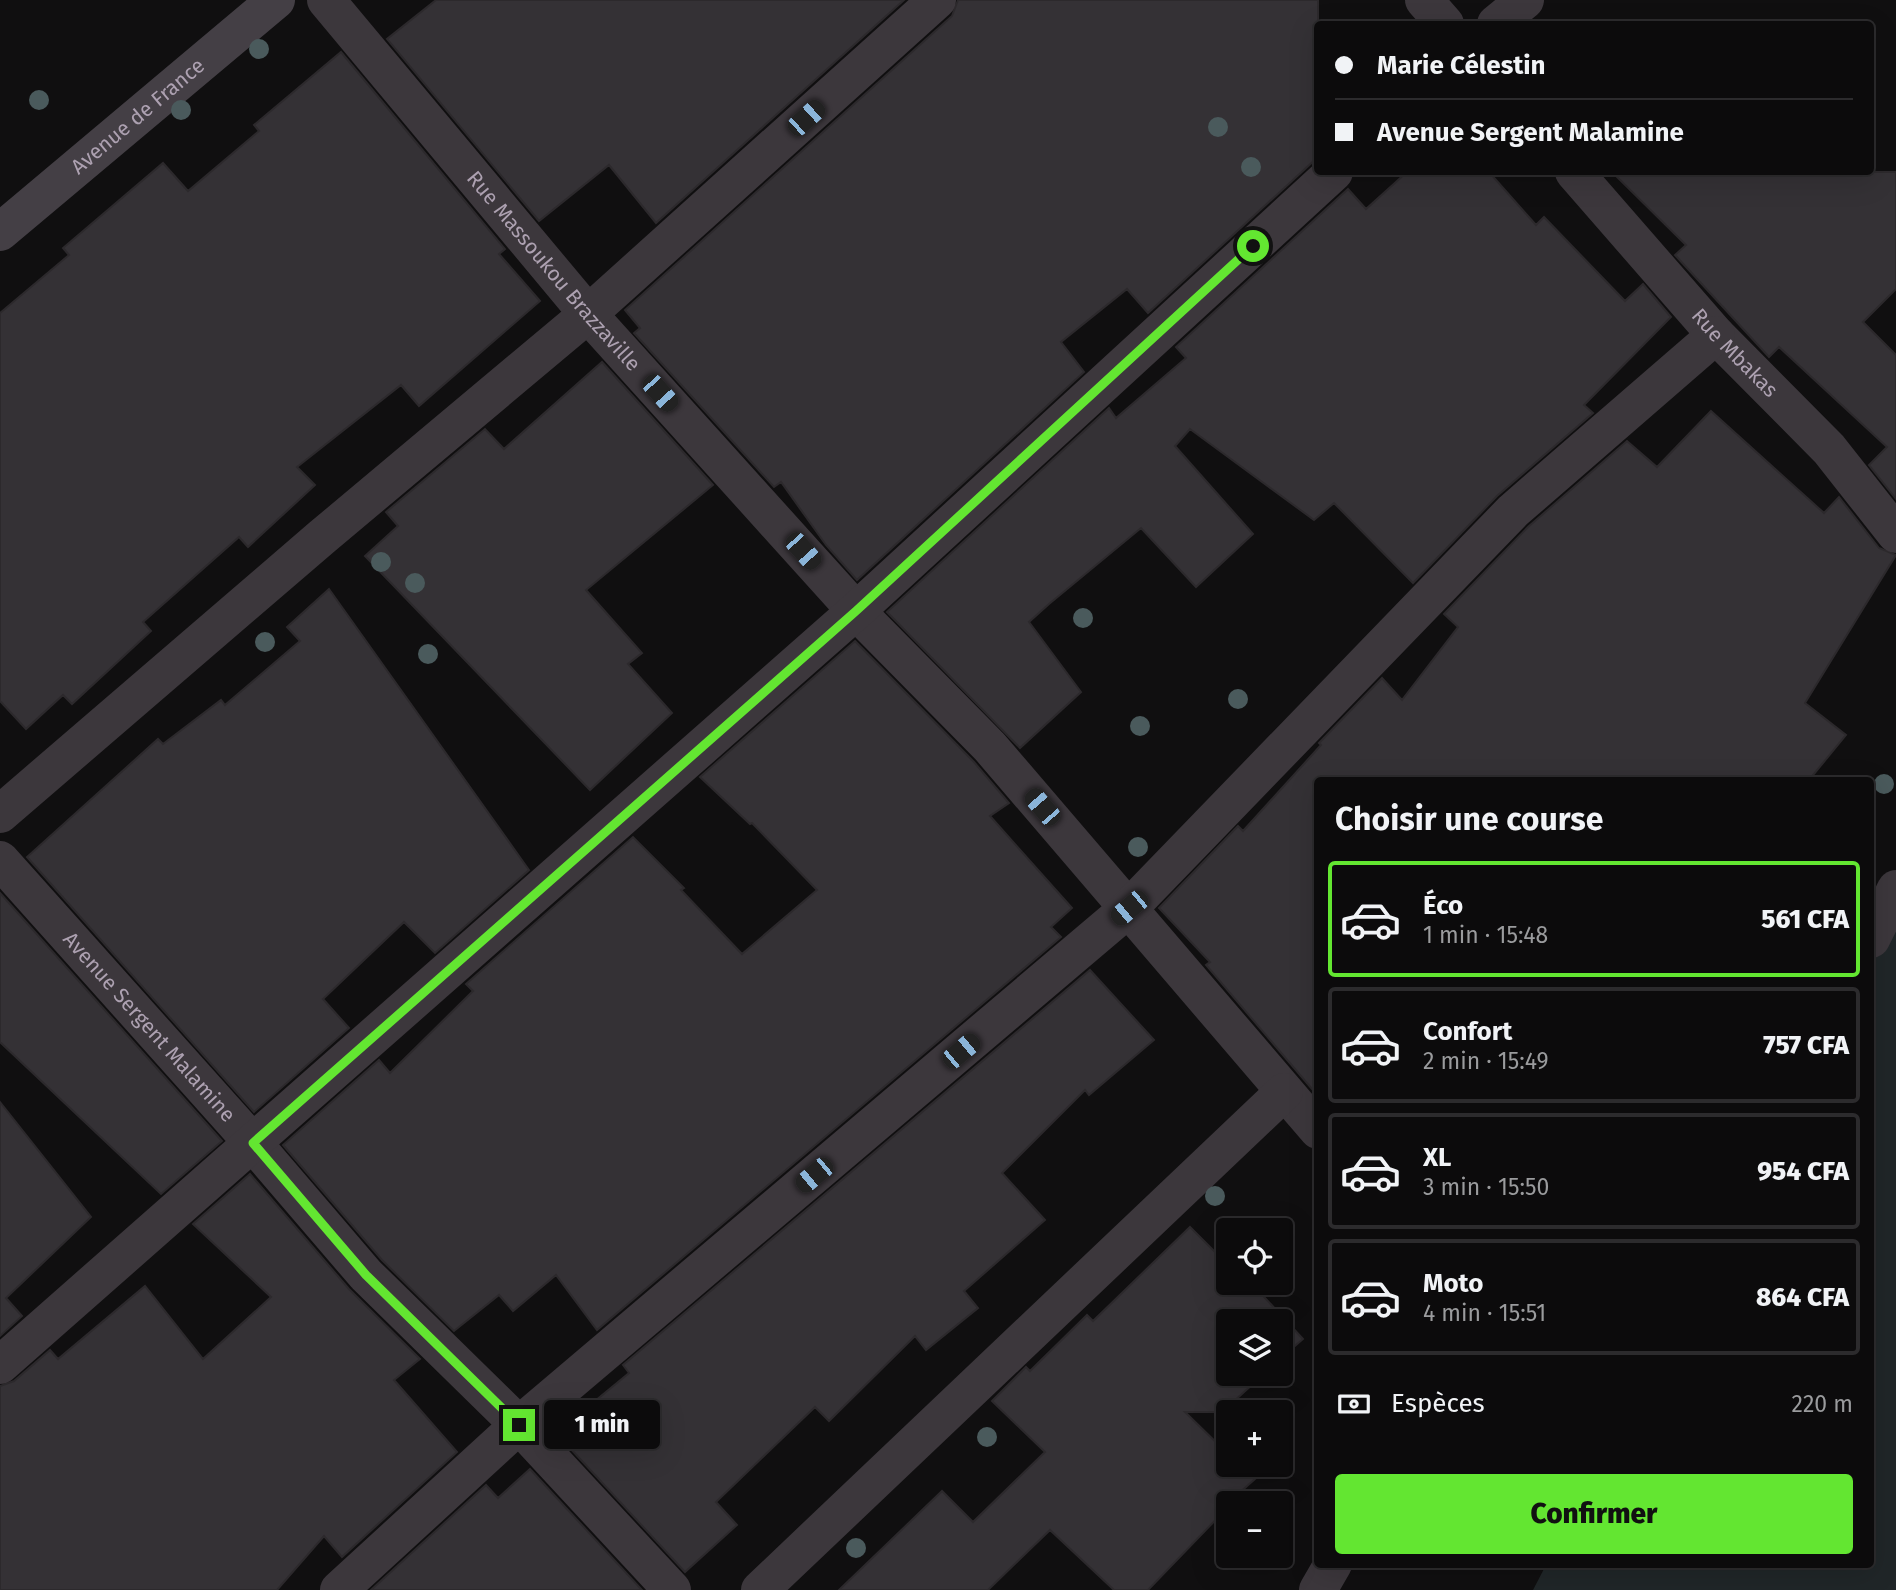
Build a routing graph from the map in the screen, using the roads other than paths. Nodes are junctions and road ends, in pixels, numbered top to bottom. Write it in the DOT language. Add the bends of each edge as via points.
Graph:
graph roads {
  1 [pos="276,0"];
  2 [pos="326,0"];
  3 [pos="937,0"];
  4 [pos="1423,0"];
  5 [pos="1525,0"];
  6 [pos="1442,21"];
  7 [pos="1500,21"];
  8 [pos="1331,175"];
  9 [pos="1577,175"];
  10 [pos="0,232"];
  11 [pos="588,314"];
  12 [pos="1716,335"];
  13 [pos="1896,534"];
  14 [pos="856,611"];
  15 [pos="0,814"];
  16 [pos="0,860"];
  17 [pos="1896,889"];
  18 [pos="1129,908"];
  19 [pos="1874,933"];
  20 [pos="1284,1092"];
  21 [pos="1314,1126"];
  22 [pos="253,1143"];
  23 [pos="0,1365"];
  24 [pos="519,1425"];
  25 [pos="1331,1568"];
  26 [pos="339,1590"];
  27 [pos="672,1590"];
  28 [pos="760,1590"];
  29 [pos="1318,1590"];
  1 -- 10 [label="main road, Avenue de France"];
  2 -- 11 [label="street, Rue Massoukou Brazzaville"];
  3 -- 11 [label="street"];
  4 -- 6 [label="street"];
  5 -- 7 [label="street"];
  8 -- 14 [label="street"];
  9 -- 12 [label="street, Rue Mbakas"];
  11 -- 14 [label="street, Rue Massoukou Brazzaville"];
  11 -- 15 [label="street"];
  12 -- 13 [label="street, Rue Mbakas" via="1829,449"];
  12 -- 18 [label="street" via="1513,511"];
  14 -- 18 [label="street, Rue Massoukou Brazzaville" via="990,747"];
  14 -- 22 [label="street"];
  16 -- 22 [label="street, Avenue Sergent Malamine"];
  17 -- 19 [label="street"];
  18 -- 20 [label="street, Rue Massoukou Brazzaville"];
  18 -- 24 [label="street"];
  20 -- 21 [label="street, Rue Massoukou Brazzaville"];
  20 -- 28 [label="street"];
  22 -- 23 [label="street"];
  22 -- 24 [label="street, Avenue Sergent Malamine" via="366,1275"];
  24 -- 26 [label="street"];
  24 -- 27 [label="street, Avenue Sergent Malamine"];
  25 -- 29 [label="street"];
}
